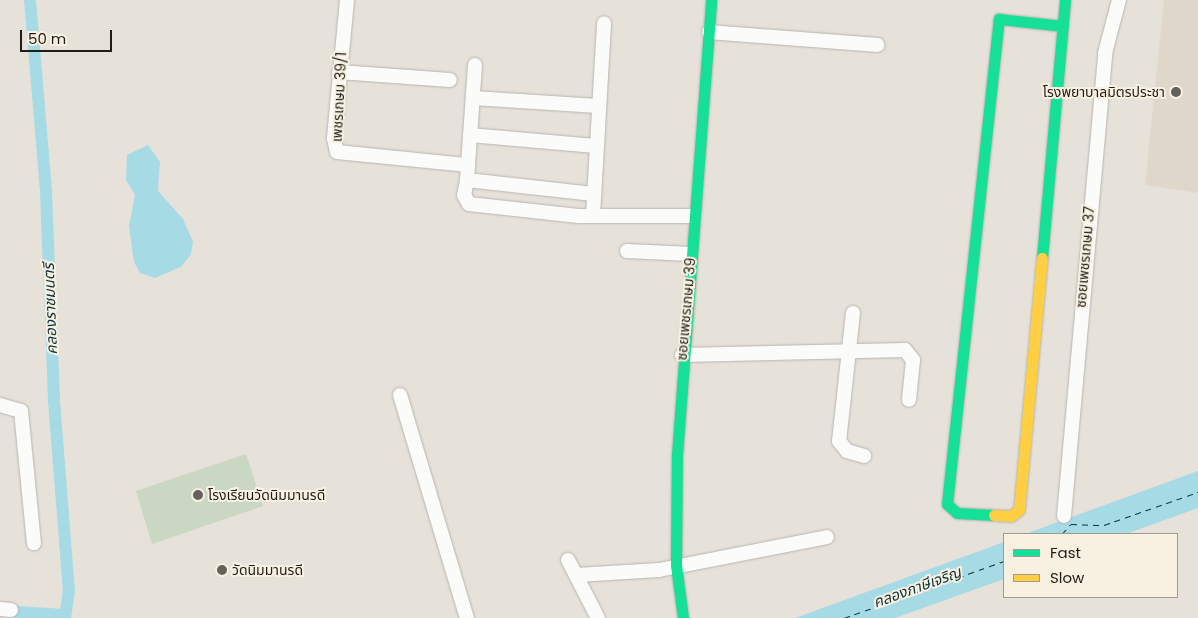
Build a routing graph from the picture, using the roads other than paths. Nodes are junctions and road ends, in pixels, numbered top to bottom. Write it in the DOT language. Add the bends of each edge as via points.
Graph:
graph roads {
  1 [pos="347,0"];
  2 [pos="711,0"];
  3 [pos="1065,0"];
  4 [pos="1118,0"];
  5 [pos="604,23"];
  6 [pos="1063,26"];
  7 [pos="709,32"];
  8 [pos="878,45"];
  9 [pos="475,65"];
  10 [pos="339,72"];
  11 [pos="450,80"];
  12 [pos="473,98"];
  13 [pos="598,106"];
  14 [pos="470,135"];
  15 [pos="596,146"];
  16 [pos="468,165"];
  17 [pos="467,180"];
  18 [pos="593,194"];
  19 [pos="593,216"];
  20 [pos="694,216"];
  21 [pos="627,251"];
  22 [pos="691,254"];
  23 [pos="853,313"];
  24 [pos="848,351"];
  25 [pos="682,354"];
  26 [pos="400,395"];
  27 [pos="909,400"];
  28 [pos="0,405"];
  29 [pos="864,456"];
  30 [pos="1064,516"];
  31 [pos="827,536"];
  32 [pos="34,543"];
  33 [pos="568,560"];
  34 [pos="676,565"];
  35 [pos="577,576"];
  36 [pos="467,618"];
  37 [pos="598,618"];
  38 [pos="683,618"];
  1 -- 10 [label="street, เพชรเกษม 39/1"];
  2 -- 7 [label="street, ซอยเพชรเกษม 39"];
  3 -- 6 [label="street"];
  4 -- 30 [label="street, ซอยเพชรเกษม 37" via="1105,53"];
  5 -- 13 [label="street"];
  6 -- 6 [label="street" via="1019,510 1011,516 957,513 947,504 999,19"];
  7 -- 8 [label="street"];
  7 -- 20 [label="street, ซอยเพชรเกษม 39"];
  9 -- 12 [label="street"];
  10 -- 11 [label="street"];
  10 -- 16 [label="street, เพชรเกษม 39/1" via="334,138 337,152"];
  12 -- 13 [label="street"];
  12 -- 14 [label="street"];
  13 -- 15 [label="street"];
  14 -- 15 [label="street"];
  14 -- 16 [label="street"];
  15 -- 18 [label="street"];
  16 -- 17 [label="street"];
  17 -- 18 [label="street"];
  17 -- 19 [label="street" via="464,195 469,204"];
  18 -- 19 [label="street"];
  19 -- 20 [label="street"];
  20 -- 22 [label="street, ซอยเพชรเกษม 39"];
  21 -- 22 [label="street"];
  22 -- 25 [label="street, ซอยเพชรเกษม 39"];
  23 -- 24 [label="street"];
  24 -- 25 [label="street"];
  24 -- 27 [label="street" via="911,354"];
  24 -- 29 [label="street" via="839,442 847,451"];
  25 -- 34 [label="street, ซอยเพชรเกษม 39"];
  26 -- 36 [label="street"];
  28 -- 32 [label="street" via="21,410"];
  31 -- 34 [label="street"];
  33 -- 35 [label="street"];
  34 -- 35 [label="street" via="659,570"];
  34 -- 38 [label="street, ซอยเพชรเกษม 39"];
  35 -- 37 [label="street"];
}
